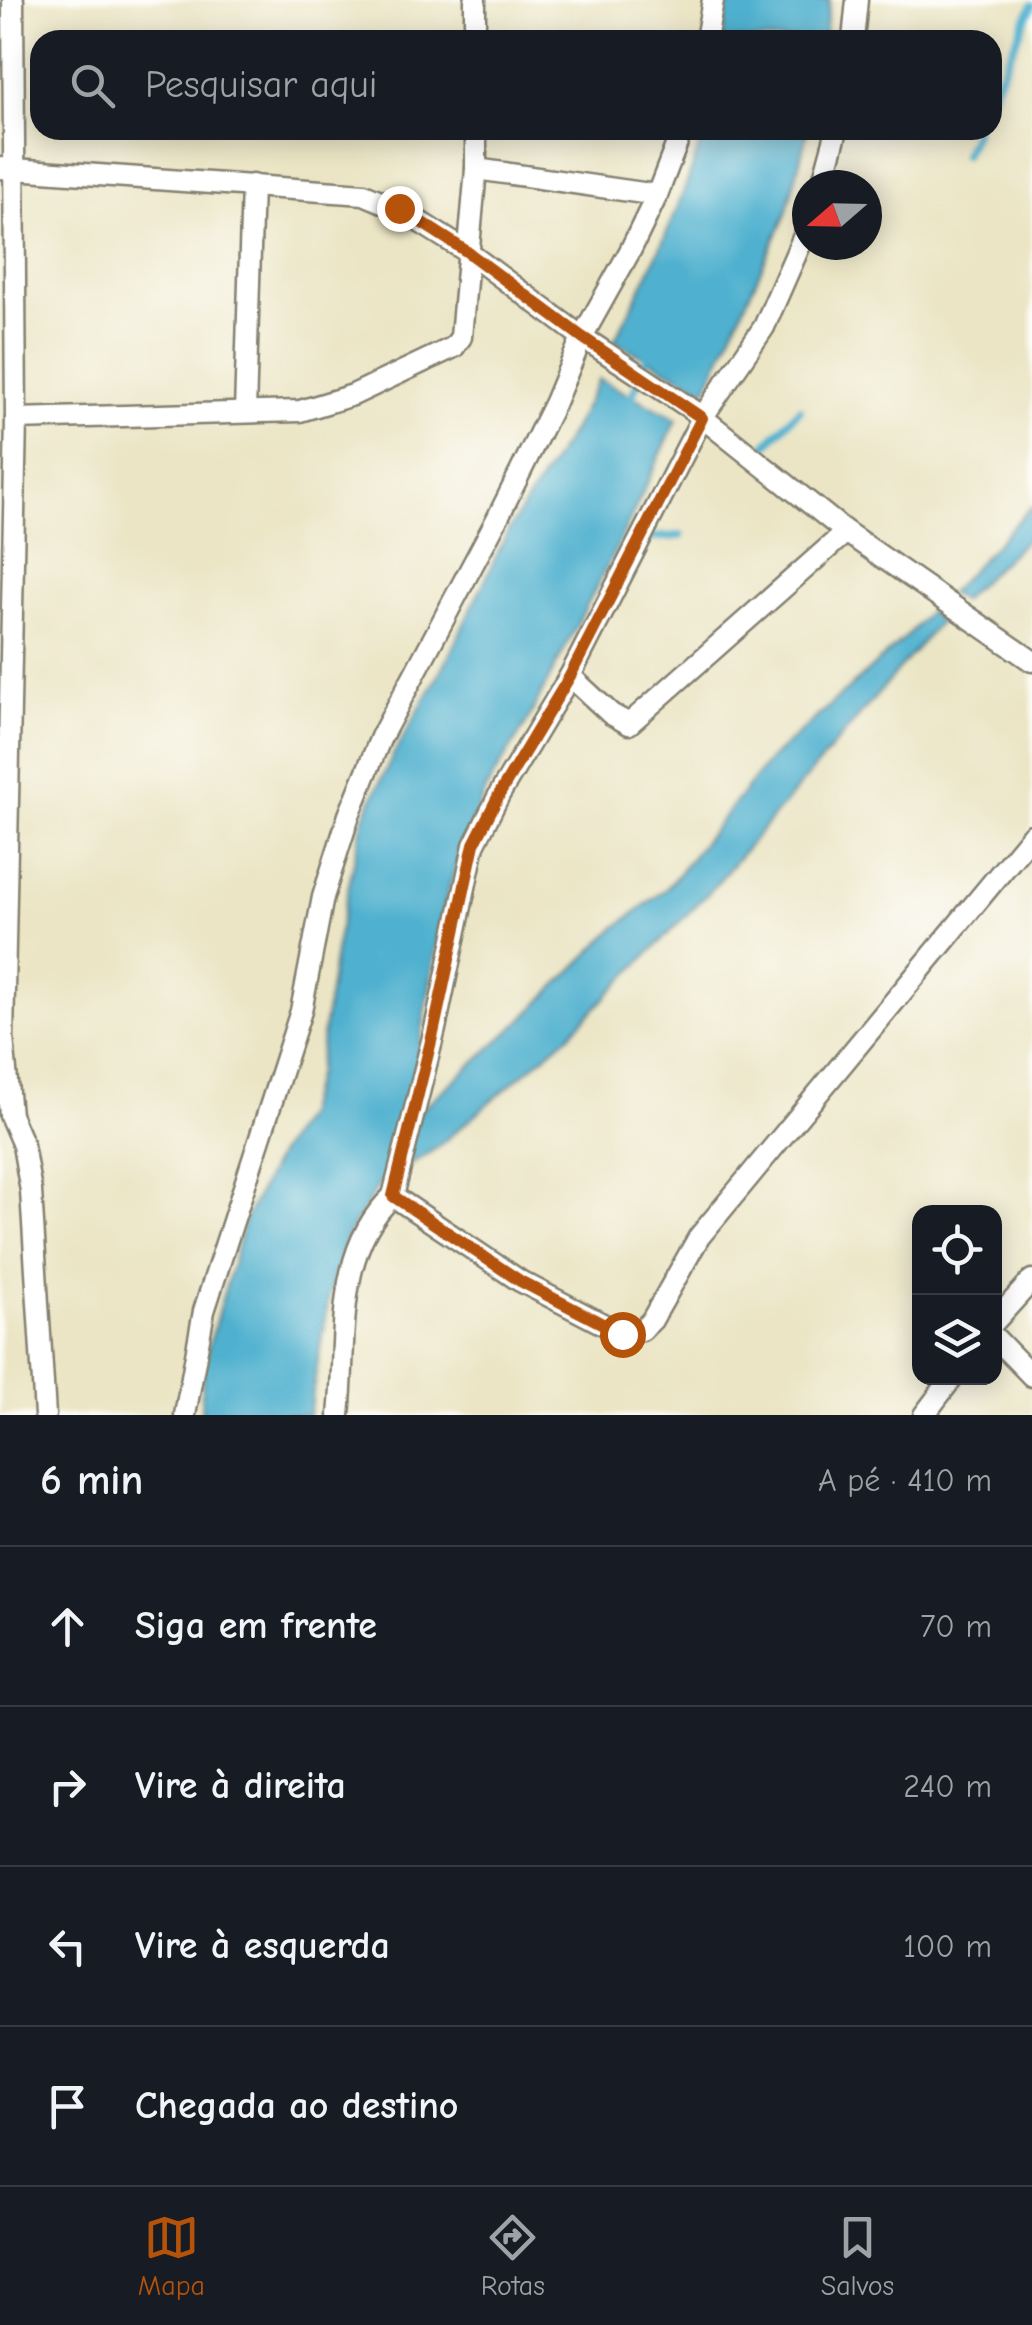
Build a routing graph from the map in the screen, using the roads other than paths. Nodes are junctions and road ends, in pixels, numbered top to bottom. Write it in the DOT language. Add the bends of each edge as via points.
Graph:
graph roads {
  1 [pos="13,0"];
  2 [pos="475,0"];
  3 [pos="713,0"];
  4 [pos="857,0"];
  5 [pos="475,30"];
  6 [pos="708,30"];
  7 [pos="854,30"];
  8 [pos="476,140"];
  9 [pos="678,140"];
  10 [pos="834,140"];
  11 [pos="8,168"];
  12 [pos="476,169"];
  13 [pos="826,170"];
  14 [pos="252,185"];
  15 [pos="657,195"];
  16 [pos="466,251"];
  17 [pos="793,260"];
  18 [pos="582,337"];
  19 [pos="245,412"];
  20 [pos="697,414"];
  21 [pos="16,419"];
  22 [pos="7,458"];
  23 [pos="846,532"];
  24 [pos="1032,662"];
  25 [pos="570,676"];
  26 [pos="1032,835"];
  27 [pos="5,1116"];
  28 [pos="393,1196"];
  29 [pos="1032,1280"];
  30 [pos="1002,1313"];
  31 [pos="1002,1345"];
  32 [pos="1032,1376"];
  33 [pos="947,1385"];
  34 [pos="44,1415"];
  35 [pos="185,1415"];
  36 [pos="339,1415"];
  37 [pos="924,1415"];
  1 -- 11 [label="street"];
  2 -- 5 [label="street"];
  3 -- 6 [label="street"];
  4 -- 7 [label="street"];
  8 -- 12 [label="street"];
  9 -- 15 [label="street"];
  10 -- 13 [label="street"];
  11 -- 14 [label="street"];
  11 -- 21 [label="street"];
  12 -- 15 [label="street"];
  12 -- 16 [label="street"];
  14 -- 16 [label="street" via="364,194"];
  14 -- 19 [label="street"];
  15 -- 18 [label="street"];
  16 -- 18 [label="street"];
  16 -- 19 [label="street" via="461,338 454,348 319,407"];
  17 -- 20 [label="street" via="764,327"];
  18 -- 20 [label="street"];
  18 -- 35 [label="street" via="497,519 381,736 349,815 323,898 301,1011 204,1311"];
  19 -- 21 [label="street"];
  20 -- 23 [label="street"];
  20 -- 25 [label="street"];
  21 -- 22 [label="street"];
  22 -- 27 [label="street"];
  23 -- 24 [label="street"];
  23 -- 25 [label="street" via="629,724"];
  25 -- 28 [label="street" via="474,844"];
  26 -- 28 [label="street" via="699,1237 642,1330 622,1334 520,1281"];
  27 -- 34 [label="street" via="23,1146 31,1191"];
  28 -- 36 [label="street" via="377,1211 358,1251 344,1303"];
  29 -- 30 [label="street"];
  31 -- 32 [label="street"];
  33 -- 37 [label="street"];
}
